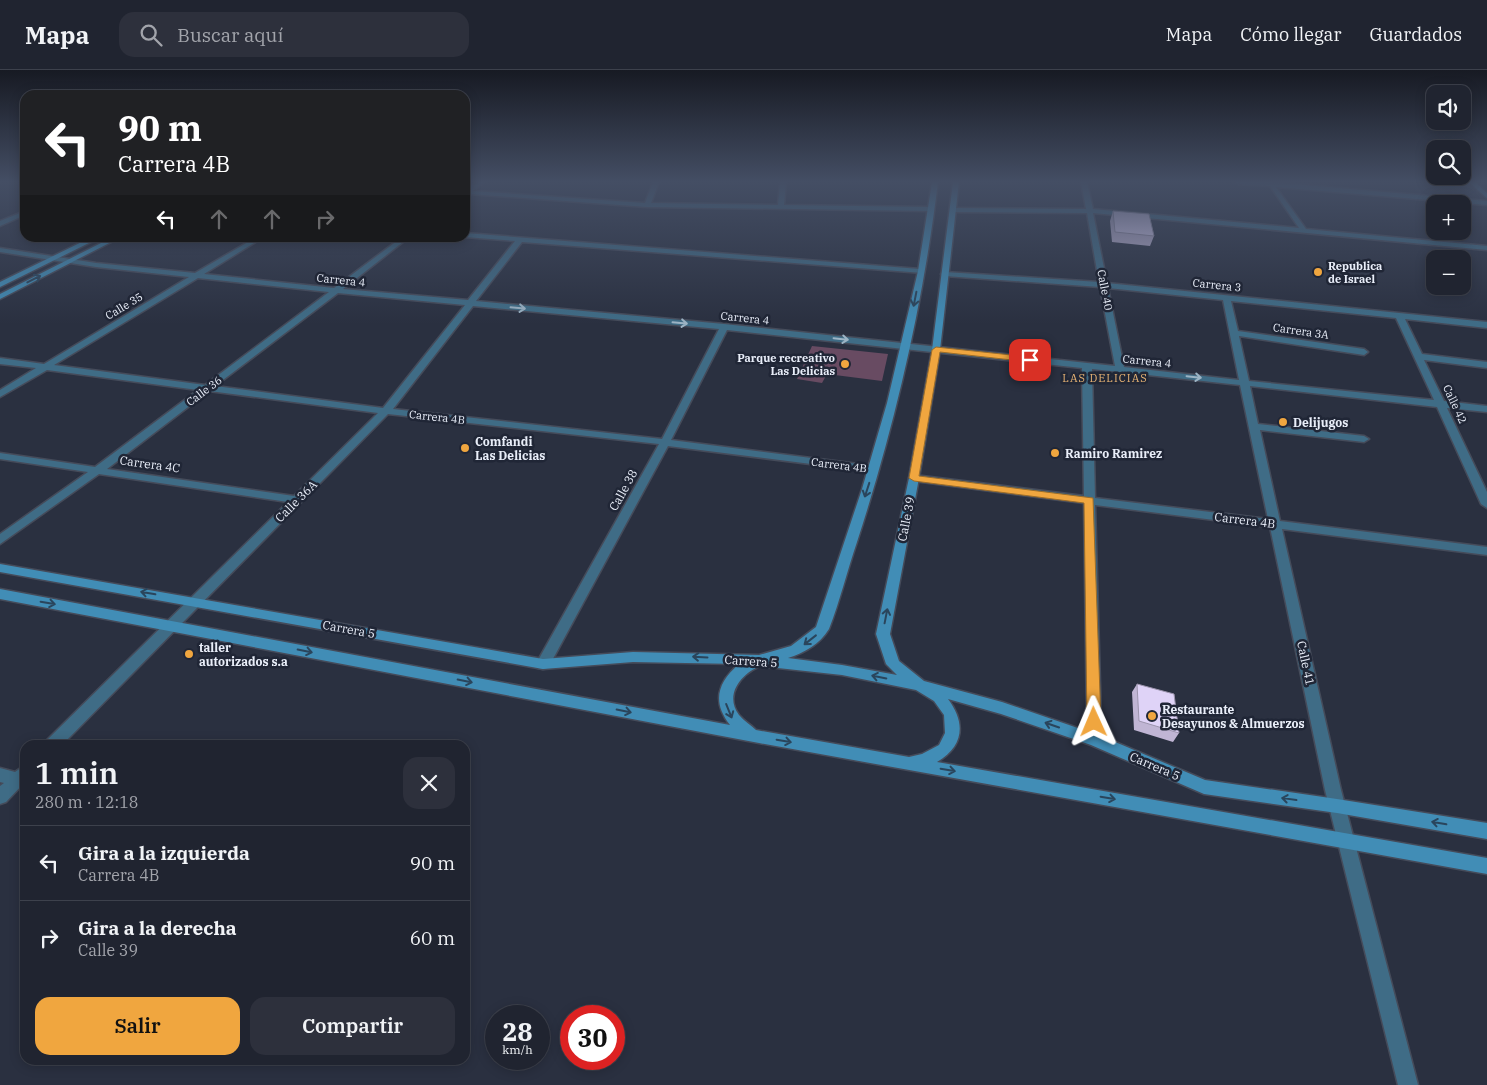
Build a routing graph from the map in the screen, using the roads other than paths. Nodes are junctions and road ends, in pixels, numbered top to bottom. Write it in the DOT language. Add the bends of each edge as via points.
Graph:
graph roads {
  1 [pos="928,229"];
  2 [pos="951,229"];
  3 [pos="1093,229"];
  4 [pos="1286,229"];
  5 [pos="1304,231"];
  6 [pos="470,235"];
  7 [pos="520,240"];
  8 [pos="87,242"];
  9 [pos="107,242"];
  10 [pos="252,242"];
  11 [pos="399,242"];
  12 [pos="1487,248"];
  13 [pos="0,250"];
  14 [pos="52,259"];
  15 [pos="69,261"];
  16 [pos="920,271"];
  17 [pos="945,274"];
  18 [pos="196,276"];
  19 [pos="0,285"];
  20 [pos="1104,285"];
  21 [pos="333,290"];
  22 [pos="0,297"];
  23 [pos="1226,297"];
  24 [pos="469,304"];
  25 [pos="1399,315"];
  26 [pos="1487,325"];
  27 [pos="724,327"];
  28 [pos="1234,333"];
  29 [pos="906,346"];
  30 [pos="936,350"];
  31 [pos="1364,352"];
  32 [pos="1417,356"];
  33 [pos="0,361"];
  34 [pos="1487,365"];
  35 [pos="44,366"];
  36 [pos="1086,366"];
  37 [pos="1120,369"];
  38 [pos="1245,383"];
  39 [pos="208,387"];
  40 [pos="0,394"];
  41 [pos="1441,404"];
  42 [pos="1487,409"];
  43 [pos="386,411"];
  44 [pos="1254,426"];
  45 [pos="1364,438"];
  46 [pos="665,442"];
  47 [pos="0,456"];
  48 [pos="874,469"];
  49 [pos="98,470"];
  50 [pos="914,478"];
  51 [pos="297,500"];
  52 [pos="1089,500"];
  53 [pos="1487,504"];
  54 [pos="1276,524"];
  55 [pos="0,540"];
  56 [pos="1487,551"];
  57 [pos="0,568"];
  58 [pos="0,594"];
  59 [pos="196,601"];
  60 [pos="171,625"];
  61 [pos="758,660"];
  62 [pos="543,664"];
  63 [pos="919,686"];
  64 [pos="759,737"];
  65 [pos="57,740"];
  66 [pos="1096,740"];
  67 [pos="900,761"];
  68 [pos="0,775"];
  69 [pos="20,775"];
  70 [pos="20,776"];
  71 [pos="0,797"];
  72 [pos="1337,806"];
  73 [pos="1487,831"];
  74 [pos="1346,842"];
  75 [pos="1487,866"];
  76 [pos="1408,1085"];
  1 -- 16 [label="main road"];
  2 -- 17 [label="main road, Calle 39"];
  3 -- 20 [label="street, Calle 40"];
  4 -- 5 [label="street"];
  5 -- 12 [label="street"];
  6 -- 7 [label="street"];
  7 -- 16 [label="street"];
  7 -- 24 [label="street, Calle 36A"];
  8 -- 14 [label="main road"];
  9 -- 15 [label="main road"];
  10 -- 18 [label="street, Calle 35"];
  11 -- 21 [label="street, Calle 36"];
  13 -- 14 [label="street, Carrera 4"];
  14 -- 15 [label="street, Carrera 4"];
  14 -- 19 [label="main road"];
  15 -- 18 [label="street, Carrera 4"];
  22 -- 15 [label="main road, one-way"];
  16 -- 29 [label="main road, one-way"];
  17 -- 20 [label="street, Carrera 3"];
  17 -- 30 [label="main road, Calle 39"];
  18 -- 21 [label="street, Carrera 4"];
  18 -- 35 [label="street, Calle 35"];
  20 -- 23 [label="street, Carrera 3"];
  20 -- 37 [label="street, Calle 40"];
  21 -- 24 [label="street, Carrera 4"];
  21 -- 39 [label="street, Calle 36"];
  23 -- 25 [label="street, Carrera 3"];
  23 -- 28 [label="street, Calle 41"];
  24 -- 27 [label="street, Carrera 4, one-way"];
  24 -- 43 [label="street, Calle 36A"];
  25 -- 26 [label="street, Carrera 3"];
  25 -- 32 [label="street, Calle 42"];
  27 -- 29 [label="street, Carrera 4, one-way"];
  27 -- 46 [label="street, Calle 38"];
  28 -- 31 [label="street, Carrera 3A"];
  28 -- 38 [label="street, Calle 41"];
  29 -- 30 [label="street, Carrera 4"];
  29 -- 48 [label="main road"];
  30 -- 36 [label="street, Carrera 4"];
  30 -- 50 [label="main road, Calle 39"];
  32 -- 34 [label="street"];
  32 -- 41 [label="street, Calle 42"];
  33 -- 35 [label="street, Carrera 4B"];
  35 -- 39 [label="street, Carrera 4B"];
  35 -- 40 [label="street, Calle 35"];
  36 -- 37 [label="street, Carrera 4"];
  36 -- 52 [label="street"];
  37 -- 38 [label="street, Carrera 4, one-way"];
  38 -- 41 [label="street, Carrera 4"];
  38 -- 44 [label="street, Calle 41"];
  39 -- 43 [label="street, Carrera 4B"];
  39 -- 49 [label="street, Calle 36"];
  41 -- 42 [label="street, Carrera 4"];
  41 -- 53 [label="street, Calle 42"];
  43 -- 46 [label="street, Carrera 4B"];
  43 -- 51 [label="street, Calle 36A"];
  44 -- 45 [label="street"];
  44 -- 54 [label="street, Calle 41"];
  46 -- 48 [label="street, Carrera 4B"];
  46 -- 62 [label="street, Calle 38"];
  47 -- 49 [label="street, Carrera 4C"];
  48 -- 61 [label="main road, one-way" via="821,631 797,650"];
  49 -- 51 [label="street, Carrera 4C"];
  49 -- 55 [label="street, Calle 36"];
  50 -- 52 [label="street, Carrera 4B"];
  63 -- 50 [label="main road, Calle 39, one-way" via="893,664 883,634"];
  51 -- 59 [label="street, Calle 36A"];
  52 -- 54 [label="street, Carrera 4B"];
  52 -- 66 [label="street"];
  54 -- 56 [label="street, Carrera 4B"];
  54 -- 72 [label="street, Calle 41"];
  59 -- 57 [label="main road, Carrera 5, one-way"];
  58 -- 60 [label="main road, one-way"];
  59 -- 60 [label="street, Calle 36A"];
  59 -- 62 [label="main road, Carrera 5"];
  60 -- 64 [label="main road, one-way"];
  60 -- 65 [label="street, Calle 36A"];
  61 -- 62 [label="main road, Carrera 5, one-way" via="633,657"];
  63 -- 61 [label="main road, Carrera 5, one-way" via="842,670"];
  61 -- 64 [label="main road, one-way" via="732,679 726,692 726,705 732,719 743,730"];
  66 -- 63 [label="main road, Carrera 5, one-way" via="1002,708"];
  63 -- 67 [label="main road, Calle 39" via="939,697 951,714 953,734 944,750 924,761"];
  64 -- 67 [label="main road, one-way"];
  72 -- 66 [label="main road, Carrera 5, one-way" via="1204,787"];
  67 -- 74 [label="main road, one-way"];
  68 -- 69 [label="street"];
  70 -- 71 [label="street"];
  73 -- 72 [label="main road, Carrera 5, one-way"];
  72 -- 74 [label="street, Calle 41"];
  74 -- 75 [label="main road"];
  74 -- 76 [label="street, Calle 41"];
}
